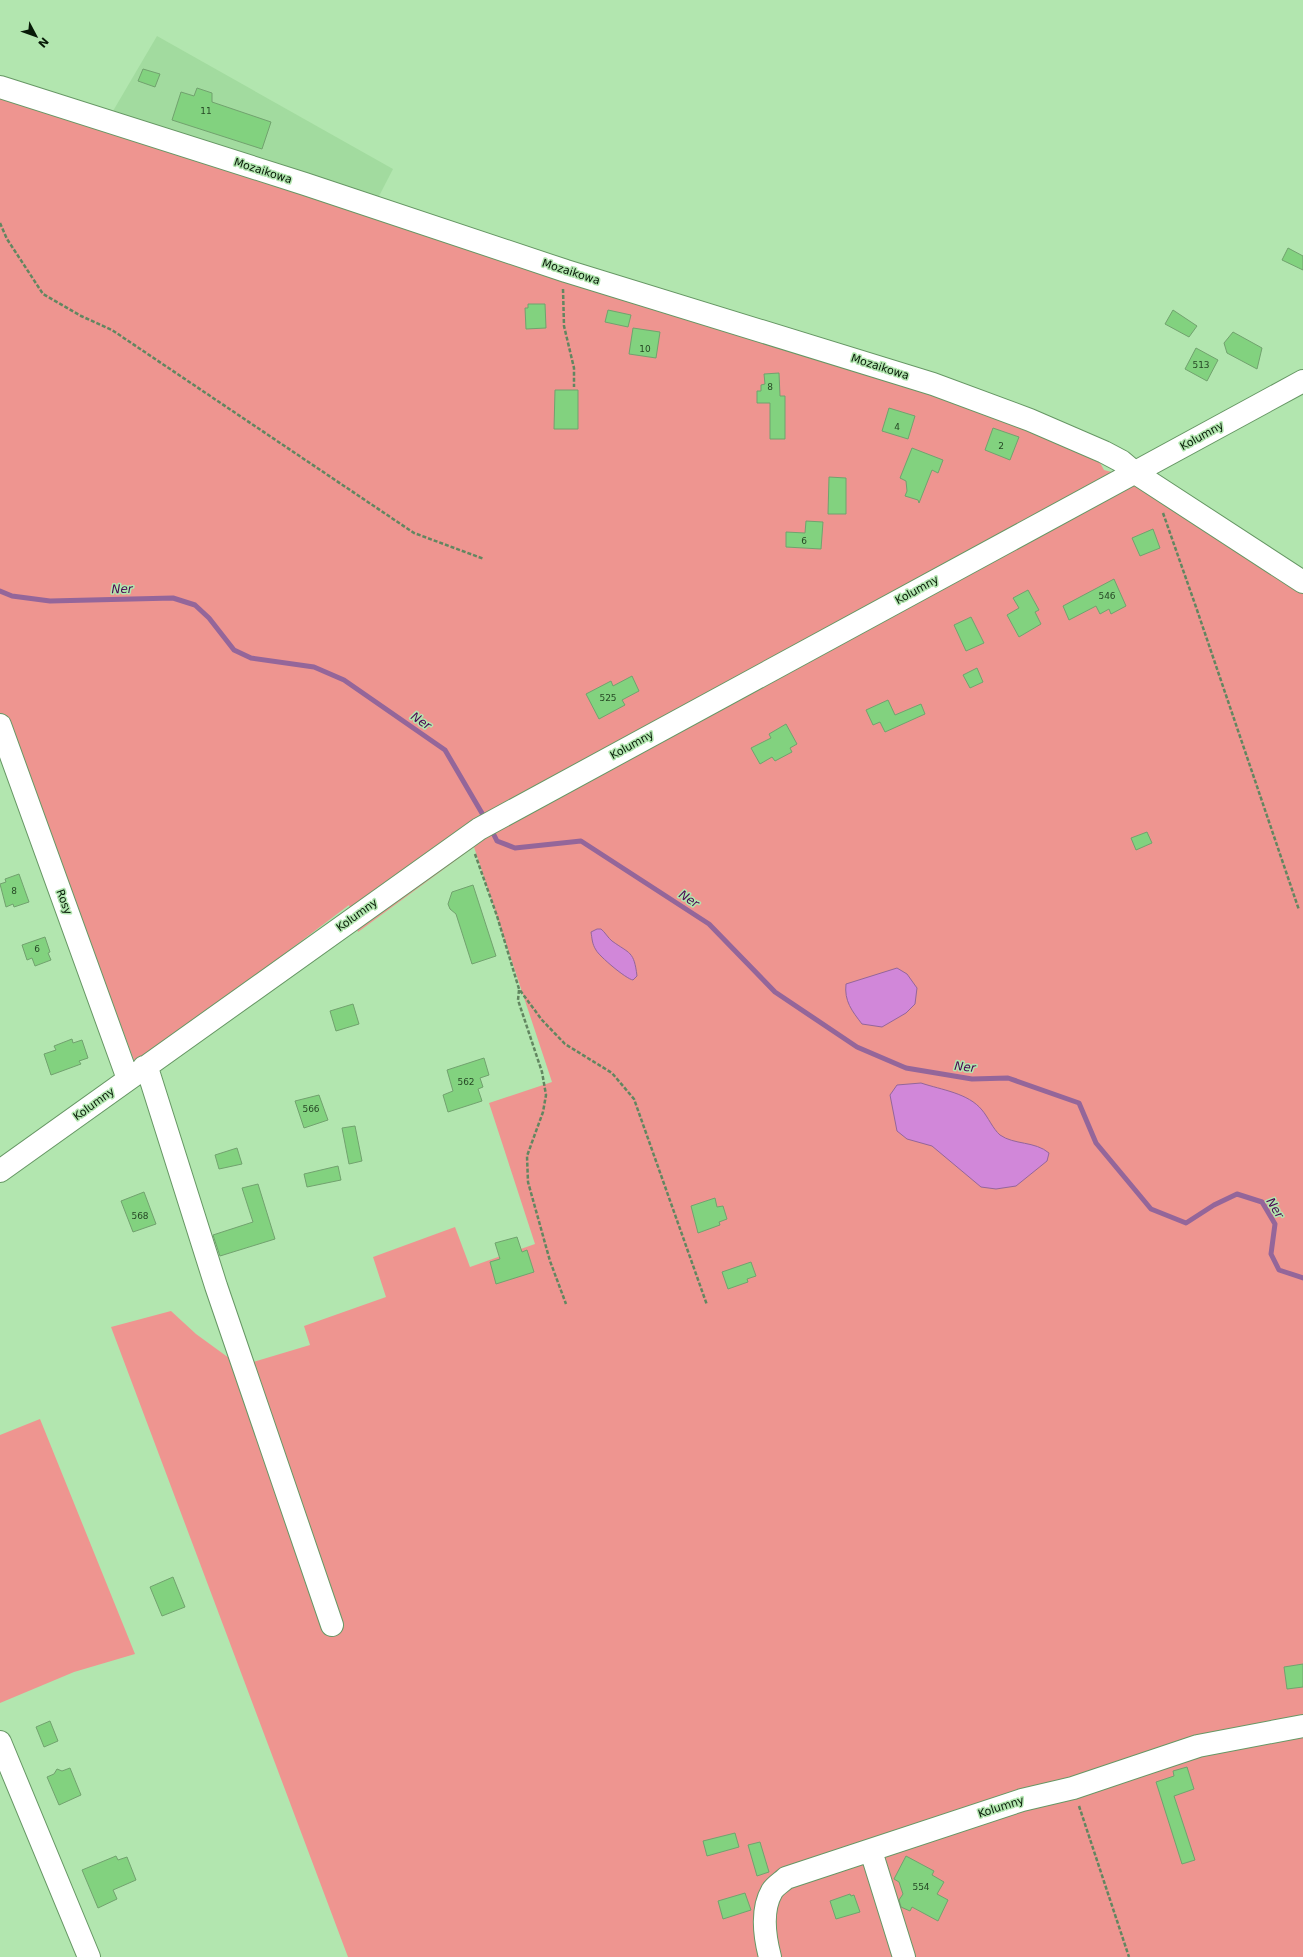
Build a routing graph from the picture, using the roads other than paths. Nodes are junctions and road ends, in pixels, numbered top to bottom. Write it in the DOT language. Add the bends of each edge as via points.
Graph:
graph roads {
  1 [pos="0,86"];
  2 [pos="1303,381"];
  3 [pos="1134,472"];
  4 [pos="1303,582"];
  5 [pos="0,725"];
  6 [pos="136,1073"];
  7 [pos="0,1171"];
  8 [pos="332,1625"];
  9 [pos="1303,1726"];
  10 [pos="0,1742"];
  11 [pos="871,1851"];
  12 [pos="89,1957"];
  13 [pos="770,1957"];
  14 [pos="904,1957"];
  1 -- 3 [label="street, Mozaikowa" via="566,271 932,384 1030,420 1104,452"];
  2 -- 3 [label="street, Kolumny"];
  3 -- 4 [label="street, Mozaikowa"];
  3 -- 6 [label="street, Kolumny" via="501,816"];
  5 -- 6 [label="street, Rosy"];
  6 -- 7 [label="street, Kolumny"];
  6 -- 8 [label="street, Rosy" via="149,1074 216,1286"];
  9 -- 11 [label="street, Kolumny" via="1198,1746 1073,1788 1022,1800"];
  10 -- 12 [label="street"];
  11 -- 13 [label="street, Kolumny" via="786,1878 772,1891 766,1911 766,1940"];
  11 -- 14 [label="street"];
}
